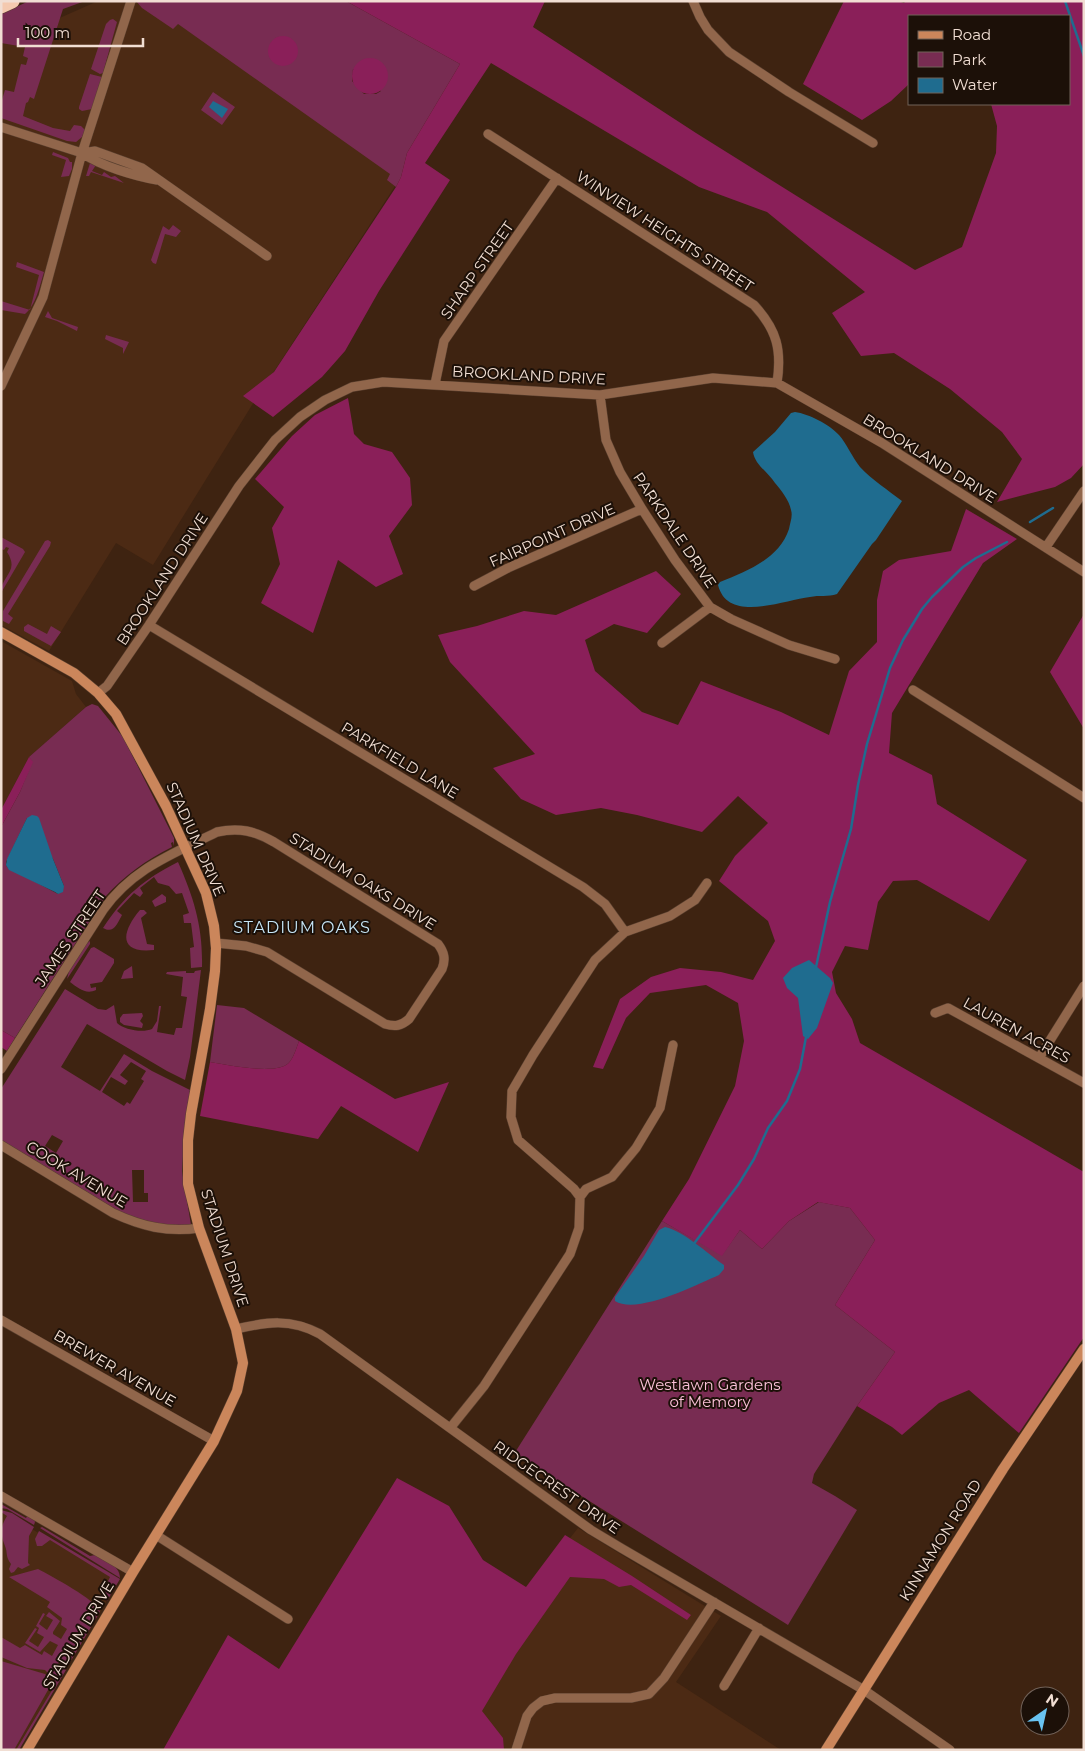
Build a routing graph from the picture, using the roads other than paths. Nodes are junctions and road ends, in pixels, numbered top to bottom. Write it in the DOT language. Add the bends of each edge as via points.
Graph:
graph roads {
  1 [pos="12,1"];
  2 [pos="131,1"];
  3 [pos="693,1"];
  4 [pos="1,6"];
  5 [pos="1,126"];
  6 [pos="488,134"];
  7 [pos="873,143"];
  8 [pos="82,153"];
  9 [pos="557,178"];
  10 [pos="267,256"];
  11 [pos="777,383"];
  12 [pos="435,384"];
  13 [pos="1,386"];
  14 [pos="600,395"];
  15 [pos="1084,491"];
  16 [pos="642,509"];
  17 [pos="1046,547"];
  18 [pos="1084,572"];
  19 [pos="474,586"];
  20 [pos="710,607"];
  21 [pos="149,626"];
  22 [pos="1,632"];
  23 [pos="662,643"];
  24 [pos="835,660"];
  25 [pos="914,690"];
  26 [pos="98,693"];
  27 [pos="1084,798"];
  28 [pos="186,848"];
  29 [pos="707,883"];
  30 [pos="625,932"];
  31 [pos="216,943"];
  32 [pos="1084,986"];
  33 [pos="935,1012"];
  34 [pos="673,1046"];
  35 [pos="1040,1058"];
  36 [pos="1,1069"];
  37 [pos="1084,1083"];
  38 [pos="1,1145"];
  39 [pos="580,1197"];
  40 [pos="199,1228"];
  41 [pos="1,1320"];
  42 [pos="236,1329"];
  43 [pos="1084,1349"];
  44 [pos="451,1427"];
  45 [pos="214,1441"];
  46 [pos="1,1496"];
  47 [pos="156,1535"];
  48 [pos="133,1572"];
  49 [pos="714,1602"];
  50 [pos="288,1619"];
  51 [pos="759,1628"];
  52 [pos="724,1686"];
  53 [pos="864,1690"];
  54 [pos="27,1750"];
  55 [pos="516,1750"];
  56 [pos="826,1750"];
  57 [pos="950,1750"];
  1 -- 4 [label="highway"];
  2 -- 8 [label="street"];
  3 -- 7 [label="street" via="708,30 729,52"];
  5 -- 8 [label="street"];
  6 -- 9 [label="street, WINVIEW HEIGHTS STREET"];
  8 -- 10 [label="street" via="95,151 142,168"];
  8 -- 13 [label="street" via="44,297"];
  9 -- 11 [label="street, WINVIEW HEIGHTS STREET" via="754,306 778,342"];
  9 -- 12 [label="street, SHARP STREET" via="444,341"];
  11 -- 14 [label="street, BROOKLAND DRIVE" via="712,378"];
  11 -- 17 [label="street, BROOKLAND DRIVE" via="882,443"];
  12 -- 14 [label="street, BROOKLAND DRIVE"];
  12 -- 21 [label="street, BROOKLAND DRIVE" via="383,382 352,387 300,417 275,440 239,486"];
  14 -- 16 [label="street, PARKDALE DRIVE" via="606,440"];
  15 -- 17 [label="street"];
  16 -- 19 [label="street, FAIRPOINT DRIVE"];
  16 -- 20 [label="street, PARKDALE DRIVE"];
  17 -- 18 [label="street, BROOKLAND DRIVE"];
  20 -- 23 [label="street"];
  20 -- 24 [label="street, PARKDALE DRIVE" via="780,641"];
  21 -- 26 [label="street, BROOKLAND DRIVE" via="107,686"];
  21 -- 30 [label="street, PARKFIELD LANE" via="583,887 605,904"];
  22 -- 26 [label="street, STADIUM DRIVE" via="74,673"];
  25 -- 27 [label="street"];
  26 -- 28 [label="street, STADIUM DRIVE" via="116,714"];
  28 -- 31 [label="street, STADIUM DRIVE" via="206,893"];
  28 -- 31 [label="street, STADIUM OAKS DRIVE" via="217,832 249,830 260,834 438,944 444,963 409,1019 404,1024 391,1026 267,952"];
  28 -- 36 [label="street, JAMES STREET" via="147,867 113,896"];
  29 -- 30 [label="street" via="695,900 670,916"];
  30 -- 39 [label="street" via="595,960 512,1091 510,1116 518,1140"];
  31 -- 40 [label="street, STADIUM DRIVE" via="210,1009 188,1140 188,1184"];
  32 -- 35 [label="street"];
  33 -- 35 [label="street, LAUREN ACRES" via="948,1008"];
  34 -- 39 [label="street" via="660,1108 636,1148 612,1176 586,1189"];
  35 -- 37 [label="street, LAUREN ACRES"];
  38 -- 40 [label="street, COOK AVENUE" via="132,1222 173,1230"];
  39 -- 44 [label="street" via="579,1228 570,1254 484,1386"];
  40 -- 42 [label="street, STADIUM DRIVE"];
  41 -- 45 [label="street, BREWER AVENUE"];
  42 -- 44 [label="street, RIDGECREST DRIVE" via="272,1323 309,1328"];
  42 -- 45 [label="street, STADIUM DRIVE" via="243,1364 240,1380"];
  43 -- 53 [label="street, KINNAMON ROAD" via="1003,1469"];
  44 -- 49 [label="street, RIDGECREST DRIVE" via="592,1530"];
  45 -- 47 [label="street, STADIUM DRIVE"];
  46 -- 48 [label="street"];
  47 -- 48 [label="street, STADIUM DRIVE"];
  47 -- 50 [label="street"];
  48 -- 54 [label="street, STADIUM DRIVE"];
  49 -- 51 [label="street, RIDGECREST DRIVE"];
  49 -- 55 [label="street" via="652,1692 631,1698 555,1698 542,1701 527,1716"];
  51 -- 52 [label="street"];
  51 -- 53 [label="street, RIDGECREST DRIVE"];
  53 -- 56 [label="street, KINNAMON ROAD"];
  53 -- 57 [label="street, RIDGECREST DRIVE"];
}
